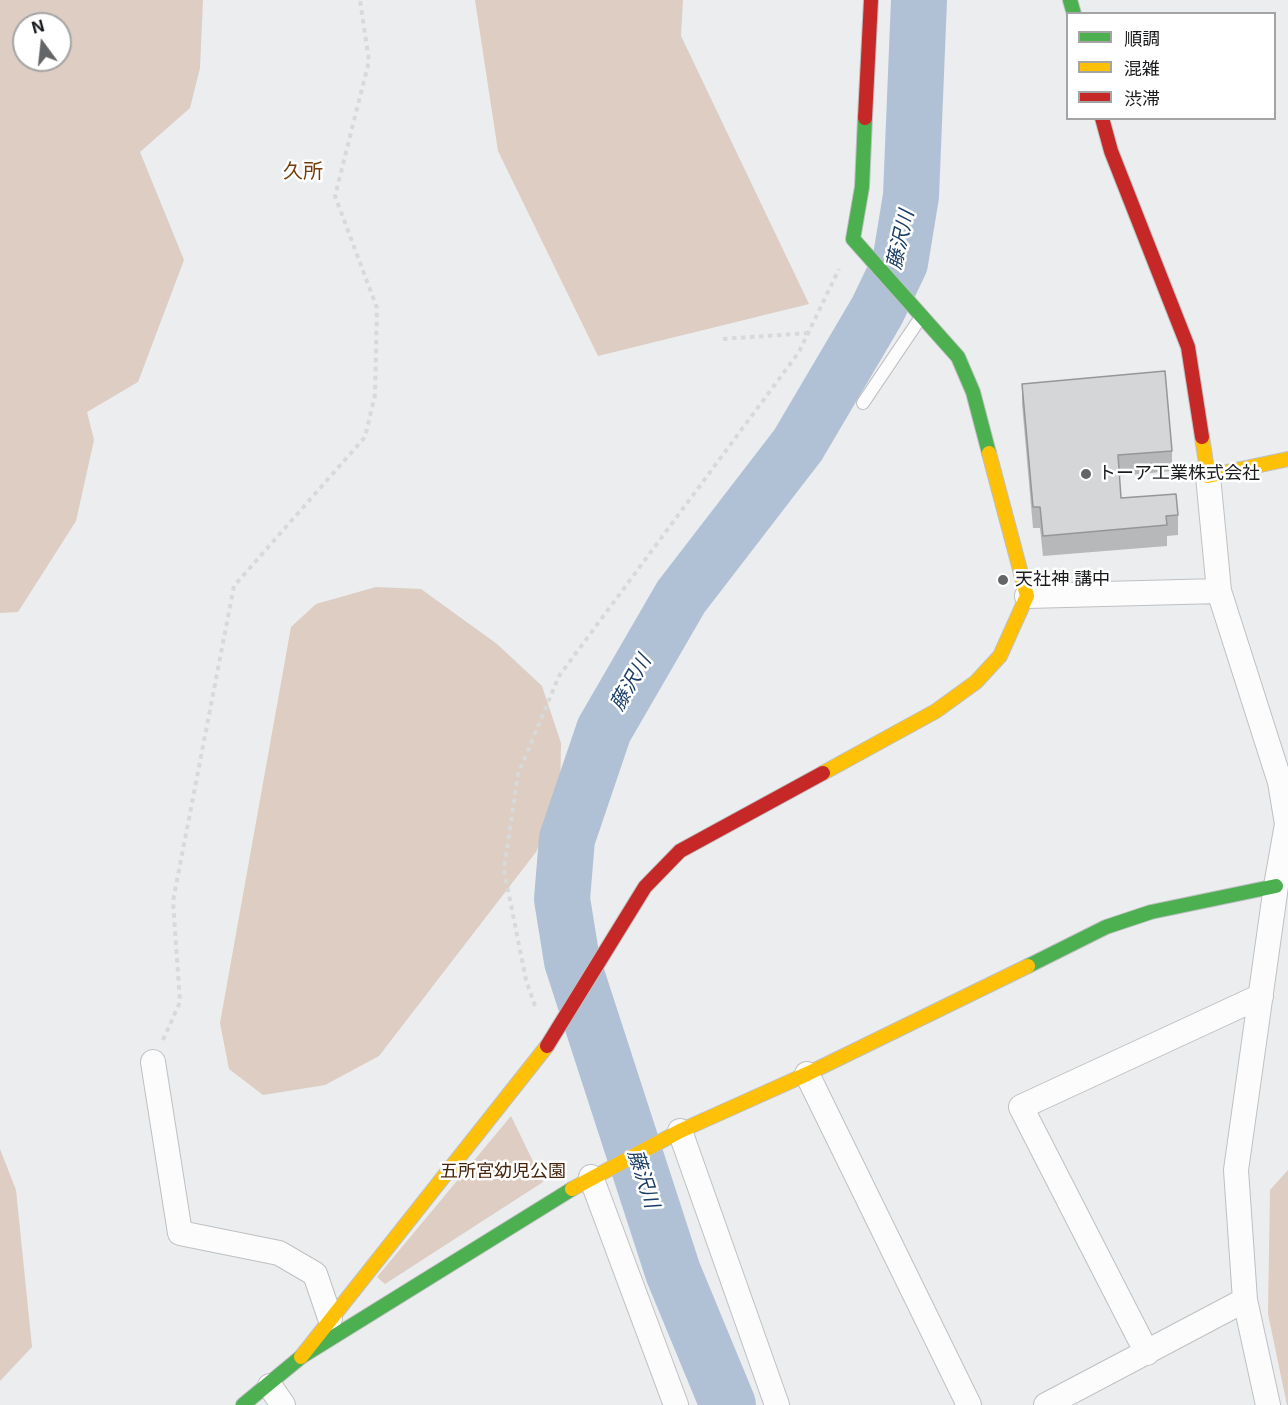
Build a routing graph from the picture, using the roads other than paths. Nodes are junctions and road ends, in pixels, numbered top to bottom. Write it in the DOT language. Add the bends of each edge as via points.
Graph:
graph roads {
  1 [pos="871,0"];
  2 [pos="1103,120"];
  3 [pos="922,314"];
  4 [pos="863,403"];
  5 [pos="1288,459"];
  6 [pos="1208,477"];
  7 [pos="1219,591"];
  8 [pos="1027,596"];
  9 [pos="1276,886"];
  10 [pos="1261,996"];
  11 [pos="153,1062"];
  12 [pos="807,1074"];
  13 [pos="674,1135"];
  14 [pos="595,1175"];
  15 [pos="1245,1300"];
  16 [pos="330,1318"];
  17 [pos="1147,1353"];
  18 [pos="302,1357"];
  19 [pos="276,1395"];
  20 [pos="243,1405"];
  21 [pos="676,1405"];
  22 [pos="777,1405"];
  23 [pos="969,1405"];
  24 [pos="1046,1405"];
  25 [pos="1268,1405"];
  1 -- 3 [label="street" via="862,187 853,239"];
  2 -- 6 [label="street" via="1111,151 1188,347"];
  3 -- 4 [label="lane"];
  3 -- 8 [label="street" via="958,357 974,392"];
  5 -- 6 [label="street"];
  6 -- 7 [label="street"];
  7 -- 8 [label="street"];
  7 -- 9 [label="street" via="1280,782 1287,824"];
  8 -- 16 [label="street" via="1000,656 976,682 936,711 680,851 645,887 549,1043"];
  9 -- 10 [label="street"];
  9 -- 12 [label="street" via="1150,912 1106,927"];
  10 -- 15 [label="street" via="1236,1170"];
  10 -- 17 [label="street" via="1020,1107"];
  11 -- 16 [label="street" via="180,1233 279,1252 315,1274"];
  12 -- 13 [label="street"];
  12 -- 23 [label="street"];
  13 -- 14 [label="street"];
  13 -- 22 [label="street"];
  14 -- 18 [label="street"];
  14 -- 21 [label="street"];
  15 -- 17 [label="street"];
  15 -- 25 [label="street"];
  16 -- 18 [label="street"];
  17 -- 24 [label="street"];
  18 -- 19 [label="street"];
  19 -- 20 [label="street"];
}
